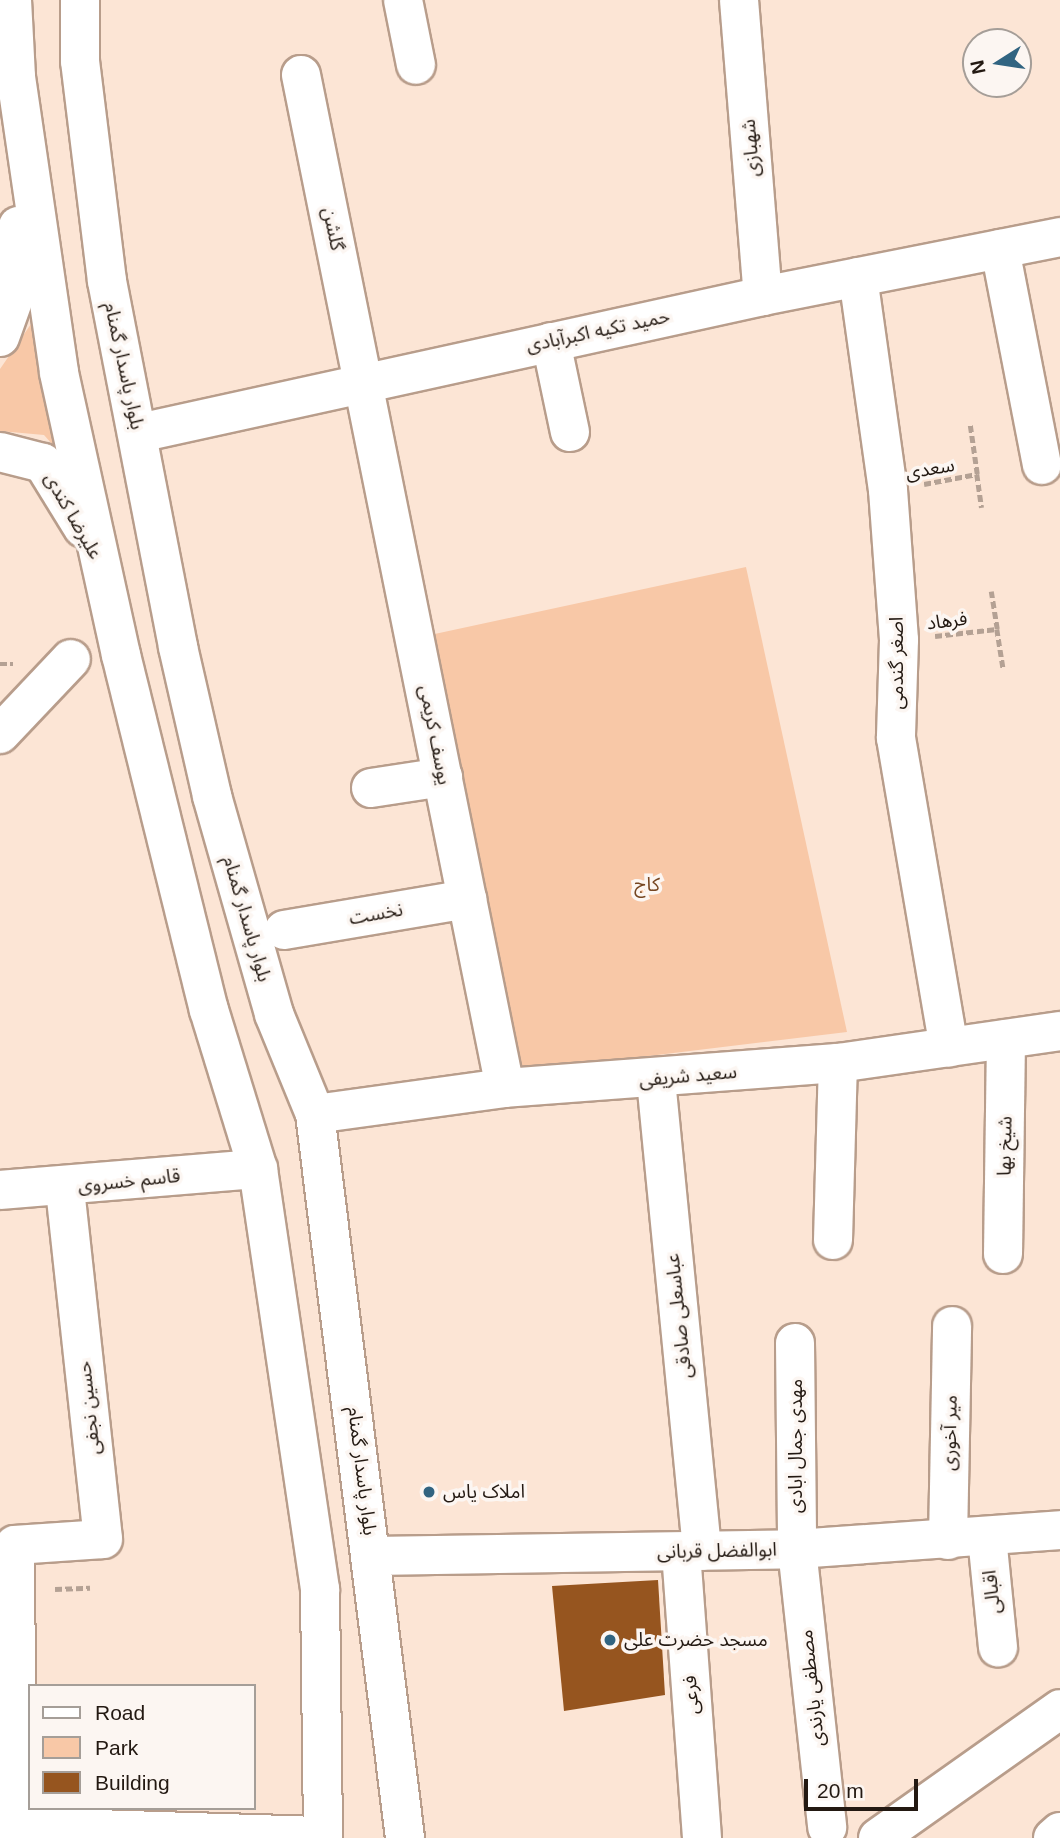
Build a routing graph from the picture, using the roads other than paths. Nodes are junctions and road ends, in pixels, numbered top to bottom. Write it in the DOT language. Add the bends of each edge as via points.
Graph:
graph roads {
  1 [pos="12,0"];
  2 [pos="80,0"];
  3 [pos="402,0"];
  4 [pos="740,0"];
  5 [pos="416,65"];
  6 [pos="302,75"];
  7 [pos="16,77"];
  8 [pos="1060,237"];
  9 [pos="1000,249"];
  10 [pos="858,277"];
  11 [pos="763,296"];
  12 [pos="0,337"];
  13 [pos="551,342"];
  14 [pos="364,382"];
  15 [pos="570,432"];
  16 [pos="138,433"];
  17 [pos="0,452"];
  18 [pos="1042,465"];
  19 [pos="104,571"];
  20 [pos="71,659"];
  21 [pos="0,734"];
  22 [pos="443,777"];
  23 [pos="371,788"];
  24 [pos="467,899"];
  25 [pos="284,930"];
  26 [pos="1060,1031"];
  27 [pos="1006,1039"];
  28 [pos="950,1047"];
  29 [pos="838,1063"];
  30 [pos="656,1080"];
  31 [pos="505,1088"];
  32 [pos="315,1114"];
  33 [pos="258,1168"];
  34 [pos="65,1188"];
  35 [pos="0,1190"];
  36 [pos="832,1240"];
  37 [pos="1003,1254"];
  38 [pos="952,1326"];
  39 [pos="795,1343"];
  40 [pos="1060,1530"];
  41 [pos="987,1537"];
  42 [pos="948,1540"];
  43 [pos="797,1549"];
  44 [pos="692,1552"];
  45 [pos="373,1556"];
  46 [pos="998,1647"];
  47 [pos="8,1659"];
  48 [pos="1060,1709"];
  49 [pos="827,1827"];
  50 [pos="12,1830"];
  51 [pos="1060,1832"];
  52 [pos="323,1837"];
  53 [pos="405,1838"];
  54 [pos="702,1838"];
  55 [pos="878,1838"];
  56 [pos="1053,1838"];
  1 -- 7 [label="main road"];
  2 -- 16 [label="main road, بلوار پاسدار گمنام" via="80,61 107,281"];
  3 -- 5 [label="main road"];
  4 -- 11 [label="main road, شهبازی"];
  6 -- 14 [label="main road, گلشن"];
  7 -- 12 [label="main road" via="18,287"];
  7 -- 19 [label="main road" via="60,373"];
  8 -- 9 [label="main road, حمید تکیه اکبرآبادی"];
  9 -- 10 [label="main road, حمید تکیه اکبرآبادی"];
  9 -- 18 [label="main road"];
  10 -- 11 [label="main road, حمید تکیه اکبرآبادی"];
  10 -- 28 [label="main road, اصغر گندمی" via="888,491 900,640 895,738"];
  11 -- 13 [label="main road, حمید تکیه اکبرآبادی"];
  13 -- 14 [label="main road, حمید تکیه اکبرآبادی"];
  13 -- 15 [label="main road"];
  14 -- 16 [label="main road, حمید تکیه اکبرآبادی"];
  14 -- 22 [label="main road, یوسف کریمی"];
  16 -- 32 [label="main road, بلوار پاسدار گمنام" via="178,647 212,796 274,1013"];
  17 -- 19 [label="main road, علیرضا کندی" via="43,463 77,515"];
  19 -- 33 [label="main road" via="209,1010"];
  20 -- 21 [label="main road"];
  22 -- 23 [label="main road"];
  22 -- 24 [label="main road, یوسف کریمی"];
  24 -- 25 [label="main road, نخست"];
  24 -- 31 [label="main road, یوسف کریمی"];
  26 -- 27 [label="main road, سعید شریفی"];
  27 -- 28 [label="main road, سعید شریفی"];
  27 -- 37 [label="main road, شیخ بها"];
  28 -- 29 [label="main road, سعید شریفی"];
  29 -- 30 [label="main road, سعید شریفی"];
  29 -- 36 [label="main road"];
  30 -- 31 [label="main road, سعید شریفی"];
  30 -- 44 [label="main road, عباسعلی صادقی"];
  31 -- 32 [label="main road, سعید شریفی"];
  32 -- 45 [label="main road, بلوار پاسدار گمنام"];
  33 -- 34 [label="main road, قاسم خسروی"];
  33 -- 52 [label="main road" via="320,1589"];
  34 -- 35 [label="main road, قاسم خسروی"];
  34 -- 47 [label="main road, حسین نجفی" via="103,1539 15,1545"];
  38 -- 42 [label="main road, میر آخوری"];
  39 -- 43 [label="main road, مهدی جمال ابادی"];
  40 -- 41 [label="main road, ابوالفضل قربانی"];
  41 -- 42 [label="main road, ابوالفضل قربانی"];
  41 -- 46 [label="main road, اقبالی"];
  42 -- 43 [label="main road, ابوالفضل قربانی"];
  43 -- 44 [label="main road, ابوالفضل قربانی"];
  43 -- 49 [label="main road, مصطفی یارندی"];
  44 -- 45 [label="main road, ابوالفضل قربانی"];
  44 -- 54 [label="main road, فرعی"];
  45 -- 53 [label="main road, بلوار پاسدار گمنام"];
  47 -- 50 [label="main road"];
  48 -- 55 [label="main road"];
  50 -- 52 [label="main road"];
  51 -- 56 [label="main road"];
}
